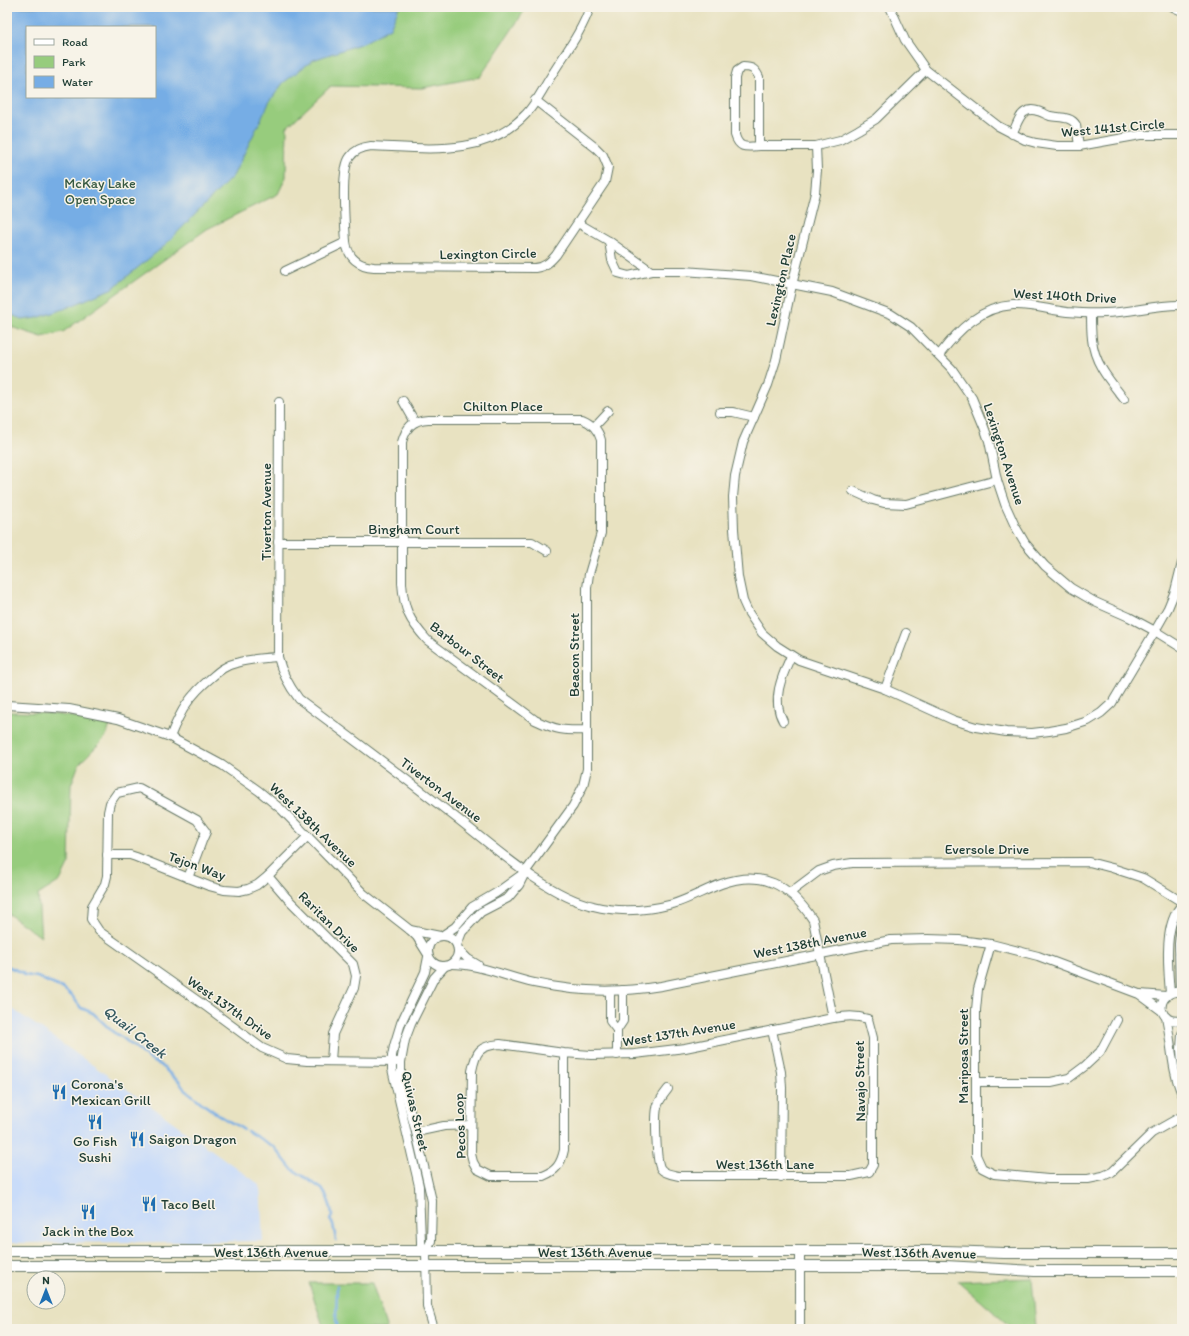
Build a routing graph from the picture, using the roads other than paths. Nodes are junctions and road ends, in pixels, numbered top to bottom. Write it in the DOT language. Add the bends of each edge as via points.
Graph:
graph roads {
  1 [pos="590,7"];
  2 [pos="890,7"];
  3 [pos="1173,7"];
  4 [pos="1182,10"];
  5 [pos="926,70"];
  6 [pos="535,100"];
  7 [pos="1012,134"];
  8 [pos="1182,135"];
  9 [pos="759,146"];
  10 [pos="816,146"];
  11 [pos="1079,146"];
  12 [pos="578,223"];
  13 [pos="609,241"];
  14 [pos="346,242"];
  15 [pos="285,271"];
  16 [pos="651,271"];
  17 [pos="792,285"];
  18 [pos="1182,305"];
  19 [pos="1091,314"];
  20 [pos="940,354"];
  21 [pos="1124,399"];
  22 [pos="403,401"];
  23 [pos="279,402"];
  24 [pos="608,411"];
  25 [pos="720,412"];
  26 [pos="754,417"];
  27 [pos="415,422"];
  28 [pos="594,426"];
  29 [pos="997,480"];
  30 [pos="853,491"];
  31 [pos="278,542"];
  32 [pos="402,542"];
  33 [pos="547,551"];
  34 [pos="1182,563"];
  35 [pos="1155,631"];
  36 [pos="906,633"];
  37 [pos="1182,648"];
  38 [pos="791,656"];
  39 [pos="278,657"];
  40 [pos="885,689"];
  41 [pos="7,705"];
  42 [pos="783,721"];
  43 [pos="587,730"];
  44 [pos="170,737"];
  45 [pos="308,836"];
  46 [pos="107,855"];
  47 [pos="526,871"];
  48 [pos="268,876"];
  49 [pos="188,878"];
  50 [pos="791,892"];
  51 [pos="1182,903"];
  52 [pos="1182,916"];
  53 [pos="410,930"];
  54 [pos="442,936"];
  55 [pos="991,944"];
  56 [pos="458,947"];
  57 [pos="820,954"];
  58 [pos="428,955"];
  59 [pos="448,965"];
  60 [pos="482,967"];
  61 [pos="623,990"];
  62 [pos="610,991"];
  63 [pos="1181,993"];
  64 [pos="1139,994"];
  65 [pos="1168,995"];
  66 [pos="1164,1014"];
  67 [pos="833,1018"];
  68 [pos="1117,1020"];
  69 [pos="1182,1020"];
  70 [pos="617,1030"];
  71 [pos="772,1030"];
  72 [pos="1182,1034"];
  73 [pos="479,1050"];
  74 [pos="564,1053"];
  75 [pos="617,1055"];
  76 [pos="331,1061"];
  77 [pos="392,1061"];
  78 [pos="401,1062"];
  79 [pos="1182,1065"];
  80 [pos="976,1082"];
  81 [pos="668,1089"];
  82 [pos="1182,1094"];
  83 [pos="1182,1116"];
  84 [pos="471,1125"];
  85 [pos="416,1132"];
  86 [pos="869,1172"];
  87 [pos="781,1177"];
  88 [pos="7,1251"];
  89 [pos="426,1251"];
  90 [pos="800,1251"];
  91 [pos="1182,1253"];
  92 [pos="7,1266"];
  93 [pos="426,1266"];
  94 [pos="800,1266"];
  95 [pos="1182,1271"];
  96 [pos="434,1329"];
  97 [pos="800,1329"];
  1 -- 6 [label="street, Lexington Circle" via="581,29"];
  2 -- 5 [label="street, West 141st Circle" via="904,40"];
  3 -- 4 [label="street"];
  5 -- 7 [label="street, West 141st Circle"];
  5 -- 10 [label="street" via="876,119 840,140"];
  6 -- 12 [label="street, Lexington Circle" via="596,148 606,160 608,167 605,182"];
  6 -- 14 [label="street, Lexington Circle" via="528,112 514,125 489,140 474,145 447,149 371,146 354,152 348,160 345,172"];
  7 -- 11 [label="street, West 141st Circle" via="1047,145"];
  7 -- 11 [label="street" via="1022,114 1026,111 1038,111 1067,118 1074,123"];
  8 -- 11 [label="street, West 141st Circle" via="1141,135"];
  9 -- 9 [label="street" via="759,77 750,67 743,68 738,71 735,78 735,135 737,142 744,147"];
  9 -- 10 [label="street"];
  10 -- 17 [label="street, Lexington Place" via="815,193"];
  12 -- 13 [label="street"];
  12 -- 14 [label="street, Lexington Circle" via="551,262 535,268 368,266 354,260 348,253"];
  13 -- 16 [label="street"];
  13 -- 16 [label="street, Lexington Avenue" via="612,260 618,273 629,276"];
  14 -- 15 [label="street"];
  16 -- 17 [label="street, Lexington Avenue" via="723,273"];
  17 -- 20 [label="street, Lexington Avenue" via="832,292 891,314 911,327"];
  17 -- 26 [label="street, Lexington Place" via="776,360"];
  18 -- 19 [label="street, West 140th Drive"];
  19 -- 20 [label="street, West 140th Drive" via="1025,306 989,310 974,318"];
  19 -- 21 [label="street" via="1092,339 1099,364"];
  20 -- 29 [label="street, Lexington Avenue" via="972,398 989,441"];
  22 -- 27 [label="street"];
  23 -- 31 [label="street, Tiverton Avenue"];
  24 -- 28 [label="street"];
  25 -- 26 [label="street"];
  26 -- 38 [label="street, Lexington Place" via="741,448 735,476 733,497 738,577 744,601 754,622 769,640"];
  27 -- 28 [label="street, Chilton Place" via="428,418 582,419"];
  27 -- 32 [label="street, Barbour Street" via="405,431 402,442"];
  28 -- 43 [label="street, Beacon Street" via="601,440 601,533 587,588"];
  29 -- 30 [label="street" via="906,504 884,503"];
  29 -- 35 [label="street, Lexington Avenue" via="1015,526 1025,543 1045,566 1081,594"];
  31 -- 32 [label="street, Bingham Court"];
  31 -- 39 [label="street, Tiverton Avenue"];
  32 -- 33 [label="street, Bingham Court" via="532,542"];
  32 -- 43 [label="street, Barbour Street" via="403,600 416,628 427,640 535,720 554,729"];
  34 -- 35 [label="street, Lexington Place" via="1175,591"];
  35 -- 37 [label="street, Lexington Avenue"];
  35 -- 40 [label="street, Lexington Place" via="1112,703 1095,717 1066,728 1006,732 976,727 941,715"];
  36 -- 40 [label="street"];
  38 -- 40 [label="street, Lexington Place"];
  38 -- 42 [label="street" via="781,681 777,702"];
  39 -- 44 [label="street" via="234,663 221,670 199,688 186,704"];
  39 -- 47 [label="street, Tiverton Avenue" via="284,676 299,699"];
  41 -- 44 [label="street, West 138th Avenue" via="88,712 132,723"];
  43 -- 47 [label="street, Beacon Street" via="587,768 583,786 573,806"];
  44 -- 45 [label="street, West 138th Avenue" via="203,753 243,779 282,810"];
  45 -- 48 [label="street, Tejon Way"];
  45 -- 53 [label="street, West 138th Avenue" via="364,894"];
  46 -- 49 [label="street, Tejon Way" via="130,855"];
  46 -- 49 [label="street" via="110,803 117,793 139,788 197,820 206,832"];
  46 -- 76 [label="street, West 137th Drive" via="105,884 92,906 91,919 99,931 262,1048 286,1059"];
  47 -- 50 [label="street, Tiverton Avenue" via="570,899 609,910 638,911 673,904 738,878 767,881"];
  47 -- 54 [label="street, Beacon Street" via="472,907"];
  47 -- 56 [label="street, Beacon Street" via="508,898 481,912 462,932"];
  48 -- 49 [label="street, Tejon Way" via="248,889 232,891 208,886"];
  48 -- 76 [label="street, Raritan Drive" via="353,964 356,976 354,988 333,1034"];
  50 -- 51 [label="street, Eversole Drive" via="819,871 852,863 1089,862 1143,878"];
  50 -- 57 [label="street, Tiverton Avenue" via="812,920"];
  51 -- 65 [label="street" via="1173,917 1169,944"];
  52 -- 63 [label="street" via="1178,944"];
  53 -- 54 [label="street, West 138th Avenue"];
  53 -- 58 [label="street, West 138th Avenue"];
  54 -- 56 [label="street" via="452,938"];
  54 -- 58 [label="street" via="432,940"];
  55 -- 57 [label="street, West 138th Avenue" via="960,940 891,940"];
  55 -- 64 [label="street, West 138th Avenue" via="1038,956"];
  55 -- 80 [label="street, Mariposa Street" via="978,989"];
  56 -- 59 [label="street" via="457,958"];
  56 -- 60 [label="street, West 138th Avenue" via="468,959"];
  57 -- 61 [label="street, West 138th Avenue" via="662,986"];
  57 -- 67 [label="street"];
  58 -- 59 [label="street" via="435,964"];
  58 -- 77 [label="street, Quivas Street" via="425,972 401,1023"];
  59 -- 60 [label="street, West 138th Avenue"];
  59 -- 78 [label="street, Quivas Street" via="434,978 411,1024"];
  60 -- 62 [label="street, West 138th Avenue" via="534,983"];
  61 -- 62 [label="street, West 138th Avenue"];
  61 -- 70 [label="street" via="623,1022"];
  62 -- 70 [label="street" via="610,1022"];
  63 -- 65 [label="street, West 138th Avenue"];
  64 -- 65 [label="street, West 138th Avenue"];
  64 -- 66 [label="street, West 138th Avenue"];
  65 -- 66 [label="street" via="1162,1003"];
  66 -- 69 [label="street" via="1173,1021"];
  66 -- 82 [label="street" via="1170,1036 1174,1073"];
  67 -- 71 [label="street, West 137th Avenue"];
  67 -- 86 [label="street, Navajo Street" via="850,1015 868,1018 871,1028 874,1155"];
  68 -- 80 [label="street" via="1100,1052 1069,1078 1051,1082"];
  70 -- 75 [label="street"];
  71 -- 75 [label="street, West 137th Avenue" via="685,1048"];
  71 -- 87 [label="street" via="782,1088"];
  72 -- 79 [label="street"];
  73 -- 74 [label="street, West 137th Avenue" via="489,1045 500,1044"];
  73 -- 84 [label="street, Pecos Loop" via="474,1058 472,1070"];
  74 -- 75 [label="street, West 137th Avenue"];
  74 -- 84 [label="street, Pecos Loop" via="564,1150 557,1169 543,1176 491,1176 484,1173 477,1169 473,1162"];
  76 -- 77 [label="street, West 137th Drive"];
  77 -- 78 [label="street, West 137th Drive"];
  77 -- 89 [label="street, Quivas Street" via="395,1086 419,1186 421,1246"];
  78 -- 85 [label="street, Quivas Street" via="401,1079"];
  80 -- 83 [label="street, Mariposa Street" via="976,1155 982,1168 994,1174 1012,1177 1088,1179 1103,1176 1112,1172 1152,1133"];
  81 -- 87 [label="street, West 136th Lane" via="657,1107 657,1153 662,1170 679,1176"];
  84 -- 85 [label="street" via="444,1126"];
  85 -- 89 [label="street, Quivas Street" via="432,1201 431,1241"];
  86 -- 87 [label="street, West 136th Lane" via="851,1176"];
  88 -- 89 [label="main road, West 136th Avenue"];
  89 -- 90 [label="main road, West 136th Avenue"];
  89 -- 93 [label="street, Quivas Street"];
  90 -- 91 [label="main road, West 136th Avenue"];
  90 -- 94 [label="street"];
  92 -- 93 [label="main road, West 136th Avenue"];
  93 -- 94 [label="main road, West 136th Avenue"];
  93 -- 96 [label="street, Quivas Street" via="428,1306"];
  94 -- 95 [label="main road, West 136th Avenue"];
  94 -- 97 [label="street"];
}
